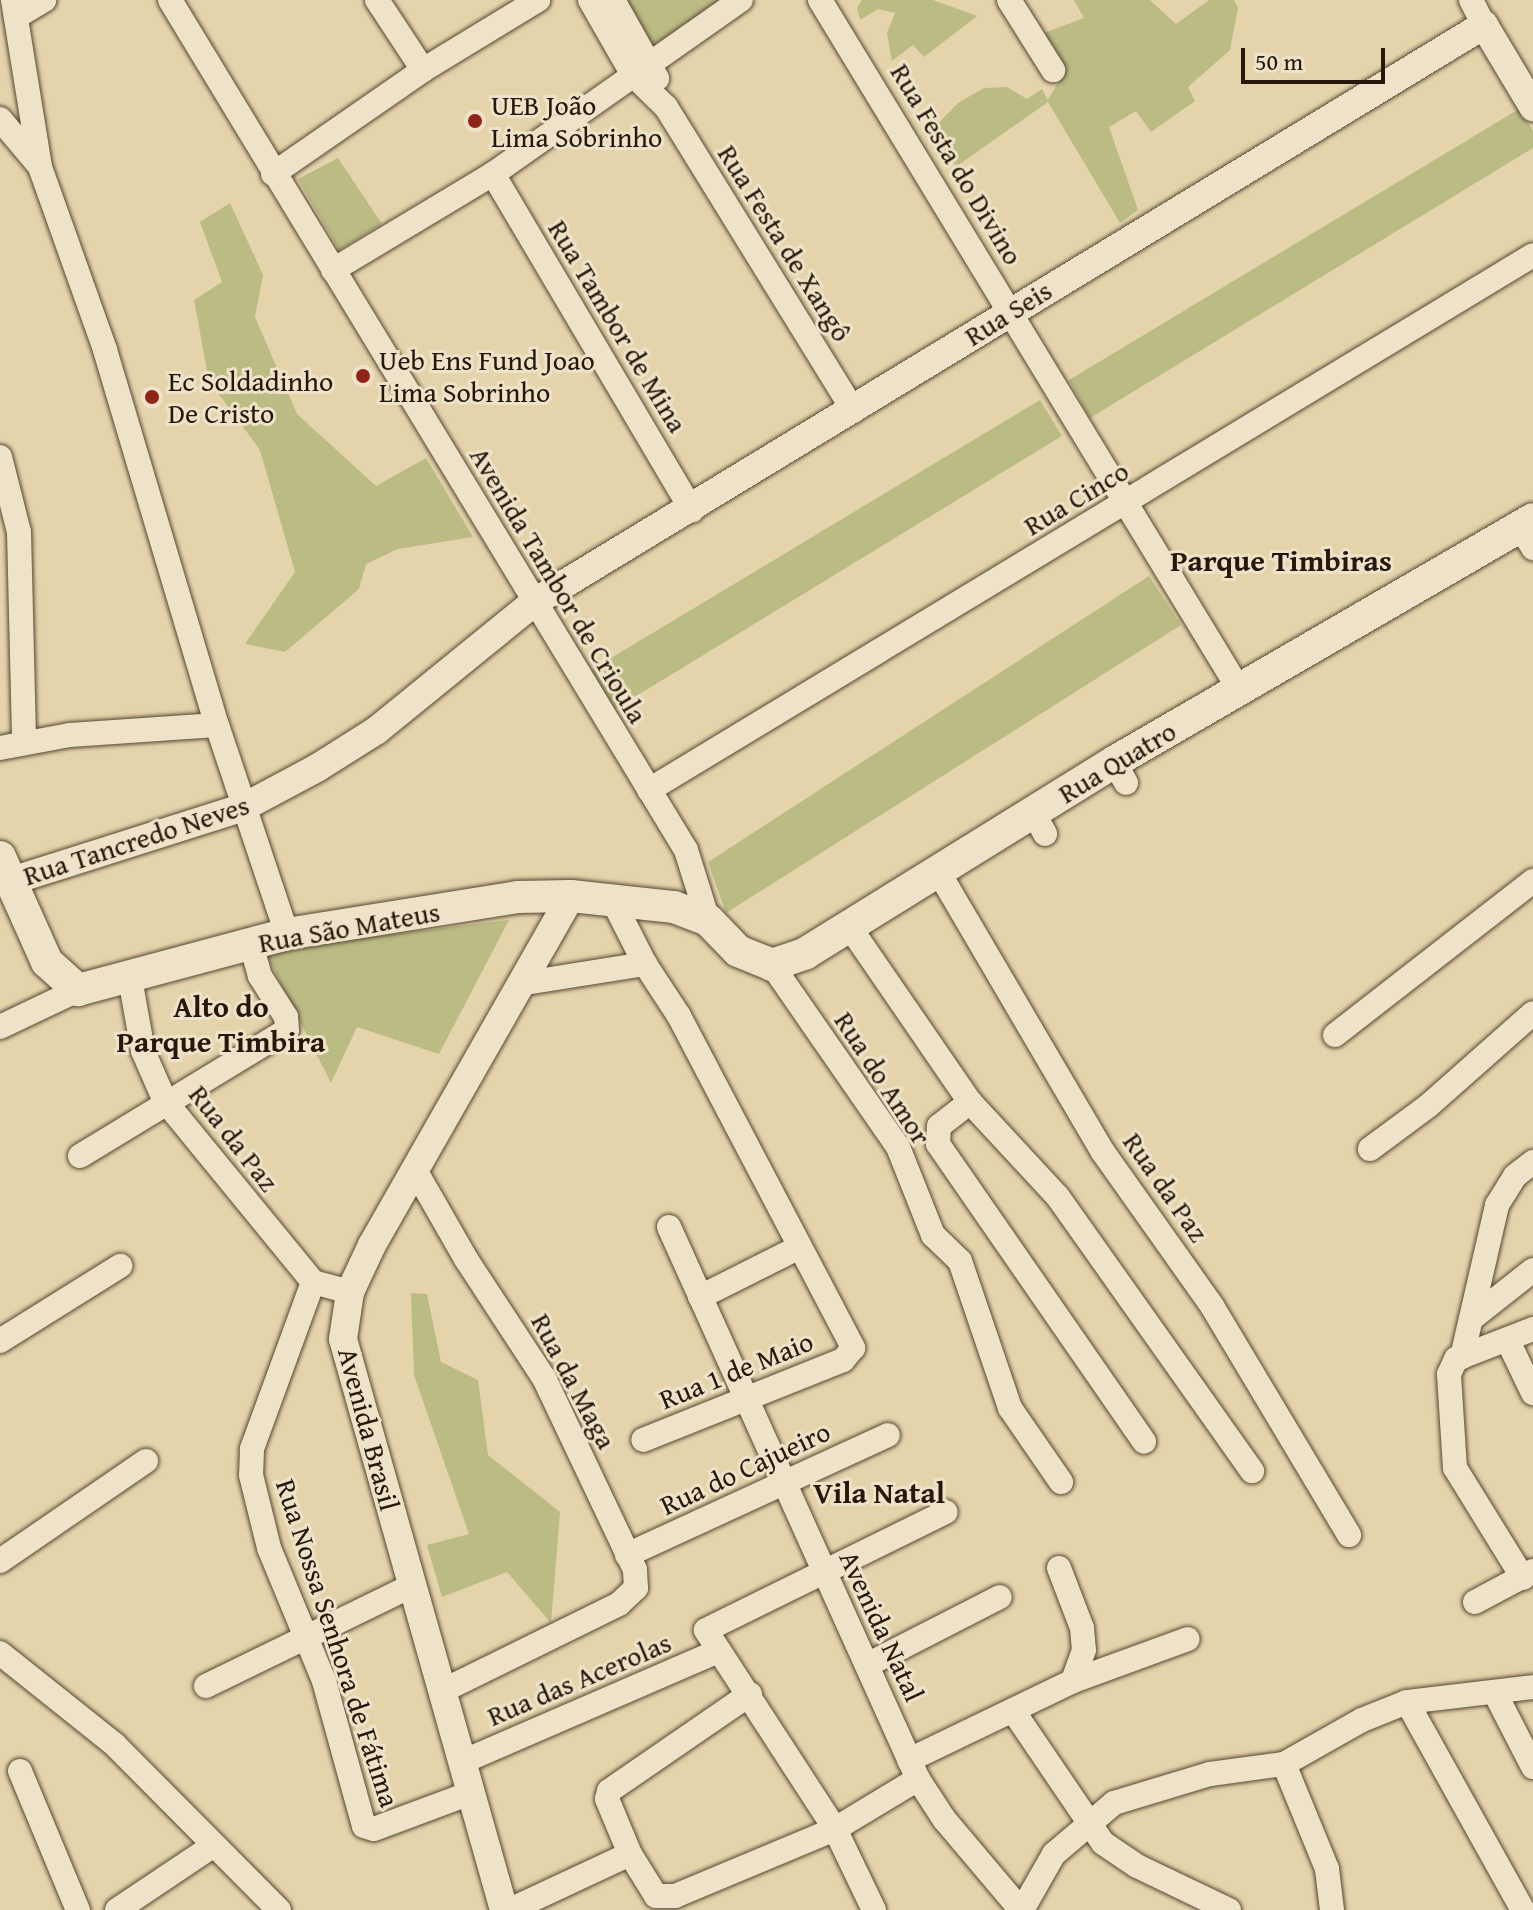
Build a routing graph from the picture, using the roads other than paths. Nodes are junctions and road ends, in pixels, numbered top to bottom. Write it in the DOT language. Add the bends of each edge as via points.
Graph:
graph roads {
  1 [pos="44,0"];
  2 [pos="170,0"];
  3 [pos="377,0"];
  4 [pos="538,0"];
  5 [pos="590,0"];
  6 [pos="613,0"];
  7 [pos="741,0"];
  8 [pos="820,0"];
  9 [pos="1009,0"];
  10 [pos="1471,0"];
  11 [pos="15,8"];
  12 [pos="1484,25"];
  13 [pos="642,68"];
  14 [pos="423,70"];
  15 [pos="1053,70"];
  16 [pos="1533,107"];
  17 [pos="0,120"];
  18 [pos="40,167"];
  19 [pos="273,174"];
  20 [pos="493,174"];
  21 [pos="1533,255"];
  22 [pos="333,270"];
  23 [pos="1010,311"];
  24 [pos="854,411"];
  25 [pos="0,457"];
  26 [pos="1125,505"];
  27 [pos="692,510"];
  28 [pos="1529,531"];
  29 [pos="533,603"];
  30 [pos="1239,689"];
  31 [pos="217,725"];
  32 [pos="24,741"];
  33 [pos="0,748"];
  34 [pos="649,790"];
  35 [pos="244,807"];
  36 [pos="6,869"];
  37 [pos="938,871"];
  38 [pos="1533,881"];
  39 [pos="571,896"];
  40 [pos="612,899"];
  41 [pos="708,920"];
  42 [pos="849,926"];
  43 [pos="287,934"];
  44 [pos="251,945"];
  45 [pos="645,964"];
  46 [pos="772,965"];
  47 [pos="130,978"];
  48 [pos="519,984"];
  49 [pos="78,990"];
  50 [pos="1533,1013"];
  51 [pos="0,1027"];
  52 [pos="1335,1035"];
  53 [pos="165,1101"];
  54 [pos="970,1102"];
  55 [pos="1370,1149"];
  56 [pos="80,1156"];
  57 [pos="1533,1162"];
  58 [pos="415,1170"];
  59 [pos="669,1227"];
  60 [pos="796,1249"];
  61 [pos="120,1266"];
  62 [pos="1533,1270"];
  63 [pos="313,1282"];
  64 [pos="350,1292"];
  65 [pos="700,1297"];
  66 [pos="1471,1319"];
  67 [pos="1533,1329"];
  68 [pos="0,1341"];
  69 [pos="1508,1341"];
  70 [pos="1462,1357"];
  71 [pos="1533,1393"];
  72 [pos="746,1399"];
  73 [pos="888,1435"];
  74 [pos="643,1440"];
  75 [pos="1144,1442"];
  76 [pos="146,1461"];
  77 [pos="1252,1471"];
  78 [pos="1061,1482"];
  79 [pos="784,1483"];
  80 [pos="946,1512"];
  81 [pos="1349,1535"];
  82 [pos="627,1555"];
  83 [pos="0,1561"];
  84 [pos="1059,1568"];
  85 [pos="825,1573"];
  86 [pos="1528,1575"];
  87 [pos="413,1585"];
  88 [pos="1000,1597"];
  89 [pos="1475,1602"];
  90 [pos="306,1634"];
  91 [pos="1188,1639"];
  92 [pos="719,1651"];
  93 [pos="0,1653"];
  94 [pos="867,1665"];
  95 [pos="1073,1681"];
  96 [pos="206,1686"];
  97 [pos="1533,1687"];
  98 [pos="442,1691"];
  99 [pos="750,1694"];
  100 [pos="1496,1695"];
  101 [pos="1407,1702"];
  102 [pos="1014,1712"];
  103 [pos="462,1762"];
  104 [pos="1284,1764"];
  105 [pos="1533,1767"];
  106 [pos="914,1769"];
  107 [pos="20,1771"];
  108 [pos="471,1793"];
  109 [pos="1086,1825"];
  110 [pos="835,1829"];
  111 [pos="211,1847"];
  112 [pos="630,1854"];
  113 [pos="78,1910"];
  114 [pos="117,1910"];
  115 [pos="279,1910"];
  116 [pos="507,1910"];
  117 [pos="874,1910"];
  118 [pos="1022,1910"];
  119 [pos="1229,1910"];
  120 [pos="1332,1910"];
  121 [pos="1523,1910"];
  1 -- 11 [label="street"];
  2 -- 19 [label="street, Avenida Tambor de Crioula"];
  3 -- 14 [label="street"];
  4 -- 14 [label="street"];
  5 -- 13 [label="street, Rua Festa de Xangô"];
  6 -- 13 [label="street, Rua Festa de Xangô"];
  7 -- 13 [label="street"];
  8 -- 23 [label="street, Rua Festa do Divino"];
  9 -- 15 [label="street"];
  10 -- 12 [label="street"];
  11 -- 18 [label="street"];
  12 -- 16 [label="street"];
  12 -- 23 [label="street, Rua Seis"];
  13 -- 20 [label="street"];
  13 -- 24 [label="street, Rua Festa de Xangô"];
  14 -- 19 [label="street"];
  17 -- 18 [label="street"];
  18 -- 31 [label="street" via="105,350"];
  19 -- 22 [label="street, Avenida Tambor de Crioula"];
  20 -- 22 [label="street"];
  20 -- 27 [label="street, Rua Tambor de Mina"];
  21 -- 26 [label="street, Rua Cinco"];
  22 -- 29 [label="street, Avenida Tambor de Crioula"];
  23 -- 24 [label="street, Rua Seis"];
  23 -- 26 [label="street, Rua Festa do Divino"];
  24 -- 27 [label="street, Rua Seis"];
  25 -- 32 [label="street" via="19,532"];
  26 -- 30 [label="street, Rua Festa do Divino"];
  26 -- 34 [label="street, Rua Cinco"];
  27 -- 29 [label="street, Rua Seis"];
  28 -- 30 [label="main road, Rua Quatro"];
  29 -- 34 [label="street, Avenida Tambor de Crioula"];
  29 -- 35 [label="street, Rua Tancredo Neves" via="377,730"];
  30 -- 37 [label="main road, Rua Quatro" via="1039,823"];
  31 -- 32 [label="street"];
  31 -- 35 [label="street"];
  32 -- 33 [label="street"];
  34 -- 41 [label="street, Avenida Tambor de Crioula" via="686,850"];
  35 -- 36 [label="street, Rua Tancredo Neves"];
  35 -- 43 [label="street"];
  36 -- 49 [label="main road" via="47,962"];
  37 -- 42 [label="main road, Rua Quatro"];
  37 -- 81 [label="street, Rua da Paz" via="1103,1152 1212,1306"];
  38 -- 52 [label="street"];
  39 -- 40 [label="main road, Rua São Mateus"];
  39 -- 43 [label="main road, Rua São Mateus" via="518,897"];
  39 -- 48 [label="street, Avenida Brasil"];
  40 -- 41 [label="main road, Rua São Mateus" via="652,902"];
  40 -- 45 [label="street"];
  41 -- 46 [label="main road" via="738,951"];
  42 -- 46 [label="main road, Rua Quatro" via="806,953"];
  42 -- 54 [label="street"];
  43 -- 44 [label="main road, Rua São Mateus"];
  44 -- 47 [label="main road, Rua São Mateus"];
  44 -- 53 [label="street" via="260,976 289,1027"];
  45 -- 48 [label="street"];
  45 -- 60 [label="street" via="679,1016"];
  46 -- 78 [label="street, Rua do Amor" via="898,1147 933,1235 960,1261 1010,1408"];
  47 -- 49 [label="main road, Rua São Mateus"];
  47 -- 53 [label="street, Rua da Paz" via="143,1051"];
  48 -- 58 [label="street, Avenida Brasil"];
  49 -- 51 [label="street, Rua São Mateus"];
  50 -- 55 [label="street" via="1428,1106"];
  53 -- 56 [label="street"];
  53 -- 63 [label="street, Rua da Paz"];
  54 -- 75 [label="street" via="939,1126 938,1144"];
  54 -- 77 [label="street" via="1058,1197"];
  57 -- 66 [label="street" via="1515,1176 1497,1205"];
  58 -- 64 [label="street, Avenida Brasil"];
  58 -- 82 [label="street, Rua da Maga" via="466,1259 530,1351"];
  59 -- 65 [label="street, Avenida Natal"];
  60 -- 65 [label="street"];
  60 -- 72 [label="street, Rua 1 de Maio" via="850,1338 850,1356"];
  61 -- 68 [label="street"];
  62 -- 66 [label="street"];
  63 -- 64 [label="street"];
  63 -- 90 [label="street, Rua Nossa Senhora de Fátima" via="250,1461 269,1548"];
  64 -- 87 [label="street, Avenida Brasil" via="344,1352"];
  65 -- 72 [label="street, Avenida Natal"];
  66 -- 70 [label="street"];
  67 -- 69 [label="street"];
  69 -- 70 [label="street"];
  69 -- 71 [label="street"];
  70 -- 86 [label="street" via="1449,1374 1455,1468"];
  72 -- 74 [label="street, Rua 1 de Maio"];
  72 -- 79 [label="street, Avenida Natal"];
  73 -- 79 [label="street, Rua do Cajueiro"];
  76 -- 83 [label="street"];
  79 -- 82 [label="street, Rua do Cajueiro"];
  79 -- 85 [label="street, Avenida Natal"];
  80 -- 85 [label="street"];
  82 -- 98 [label="street, Rua da Maga" via="636,1588 619,1604"];
  84 -- 95 [label="street" via="1082,1628 1084,1650"];
  85 -- 92 [label="street" via="706,1630"];
  85 -- 94 [label="street, Avenida Natal"];
  86 -- 89 [label="street"];
  87 -- 90 [label="street"];
  87 -- 98 [label="street, Avenida Brasil"];
  88 -- 94 [label="street"];
  90 -- 96 [label="street"];
  90 -- 108 [label="street, Rua Nossa Senhora de Fátima" via="364,1826 374,1829"];
  91 -- 95 [label="street"];
  92 -- 99 [label="street"];
  92 -- 103 [label="street, Rua das Acerolas"];
  93 -- 111 [label="street" via="114,1744"];
  94 -- 106 [label="street, Avenida Natal"];
  95 -- 102 [label="street"];
  97 -- 100 [label="street"];
  98 -- 103 [label="street, Avenida Brasil"];
  99 -- 110 [label="street"];
  99 -- 112 [label="street" via="609,1791 607,1799"];
  100 -- 101 [label="street"];
  100 -- 105 [label="street"];
  101 -- 104 [label="street" via="1362,1720"];
  101 -- 121 [label="street"];
  102 -- 106 [label="street"];
  102 -- 109 [label="street"];
  103 -- 108 [label="street, Avenida Brasil"];
  104 -- 109 [label="street" via="1160,1785 1114,1803"];
  104 -- 120 [label="street" via="1327,1869"];
  106 -- 110 [label="street"];
  106 -- 118 [label="street, Avenida Natal" via="962,1841"];
  107 -- 113 [label="street"];
  108 -- 116 [label="street, Avenida Brasil"];
  109 -- 118 [label="street" via="1054,1854"];
  109 -- 119 [label="street" via="1137,1866"];
  110 -- 112 [label="street" via="665,1898 648,1888"];
  110 -- 117 [label="street"];
  111 -- 114 [label="street"];
  111 -- 115 [label="street"];
  112 -- 116 [label="street"];
}
